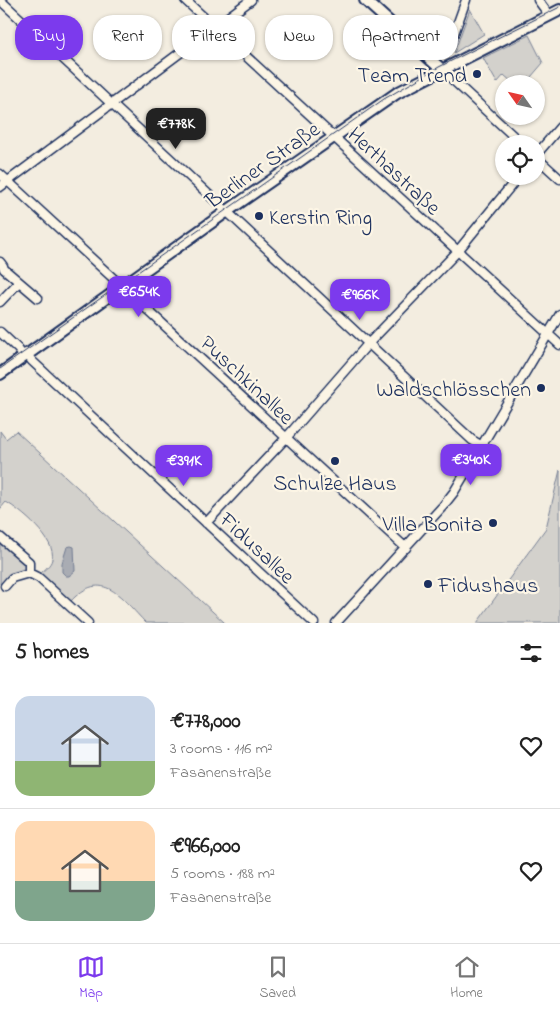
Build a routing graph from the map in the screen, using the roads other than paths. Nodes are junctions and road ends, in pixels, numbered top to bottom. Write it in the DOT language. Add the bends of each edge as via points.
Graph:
graph roads {
  1 [pos="0,0"];
  2 [pos="185,0"];
  3 [pos="251,0"];
  4 [pos="365,0"];
  5 [pos="466,0"];
  6 [pos="538,0"];
  7 [pos="557,13"];
  8 [pos="201,15"];
  9 [pos="232,15"];
  10 [pos="458,22"];
  11 [pos="172,59"];
  12 [pos="250,60"];
  13 [pos="441,69"];
  14 [pos="111,104"];
  15 [pos="560,127"];
  16 [pos="512,135"];
  17 [pos="334,137"];
  18 [pos="545,145"];
  19 [pos="545,165"];
  20 [pos="0,174"];
  21 [pos="560,179"];
  22 [pos="8,181"];
  23 [pos="512,185"];
  24 [pos="0,187"];
  25 [pos="226,212"];
  26 [pos="457,252"];
  27 [pos="0,262"];
  28 [pos="19,282"];
  29 [pos="122,286"];
  30 [pos="38,298"];
  31 [pos="0,302"];
  32 [pos="560,314"];
  33 [pos="0,332"];
  34 [pos="548,334"];
  35 [pos="368,344"];
  36 [pos="560,345"];
  37 [pos="25,355"];
  38 [pos="0,374"];
  39 [pos="286,438"];
  40 [pos="482,446"];
  41 [pos="206,523"];
  42 [pos="0,537"];
  43 [pos="406,548"];
  44 [pos="29,573"];
  45 [pos="5,586"];
  46 [pos="88,623"];
  47 [pos="314,623"];
  48 [pos="336,623"];
  1 -- 14 [label="street"];
  2 -- 8 [label="street, Herthastraße"];
  3 -- 9 [label="street"];
  4 -- 13 [label="street"];
  5 -- 10 [label="street"];
  6 -- 7 [label="street"];
  7 -- 13 [label="street, Berliner Straße"];
  11 -- 14 [label="street"];
  12 -- 17 [label="street, Herthastraße"];
  13 -- 16 [label="street"];
  13 -- 17 [label="street, Berliner Straße" via="397,93"];
  14 -- 22 [label="street"];
  14 -- 25 [label="street"];
  15 -- 18 [label="street"];
  17 -- 25 [label="street, Berliner Straße"];
  17 -- 26 [label="street, Herthastraße"];
  19 -- 21 [label="street"];
  20 -- 22 [label="street, Puschkinallee"];
  22 -- 24 [label="street"];
  22 -- 29 [label="street, Puschkinallee"];
  23 -- 26 [label="street"];
  25 -- 29 [label="street, Berliner Straße"];
  25 -- 35 [label="street"];
  26 -- 34 [label="street, Herthastraße"];
  26 -- 35 [label="street"];
  27 -- 28 [label="street"];
  28 -- 30 [label="street"];
  28 -- 31 [label="street"];
  29 -- 37 [label="street, Berliner Straße"];
  29 -- 39 [label="street, Puschkinallee"];
  32 -- 34 [label="street"];
  33 -- 37 [label="street, Fidusallee"];
  34 -- 36 [label="street, Herthastraße"];
  34 -- 40 [label="street"];
  35 -- 39 [label="street"];
  35 -- 40 [label="street"];
  37 -- 38 [label="street, Berliner Straße"];
  37 -- 41 [label="street, Fidusallee"];
  39 -- 41 [label="street"];
  39 -- 43 [label="street, Puschkinallee"];
  40 -- 43 [label="street" via="454,492"];
  41 -- 47 [label="street, Fidusallee"];
  42 -- 44 [label="street" via="28,562"];
  43 -- 48 [label="street"];
  44 -- 45 [label="street" via="12,578"];
  44 -- 46 [label="street" via="40,578"];
}
